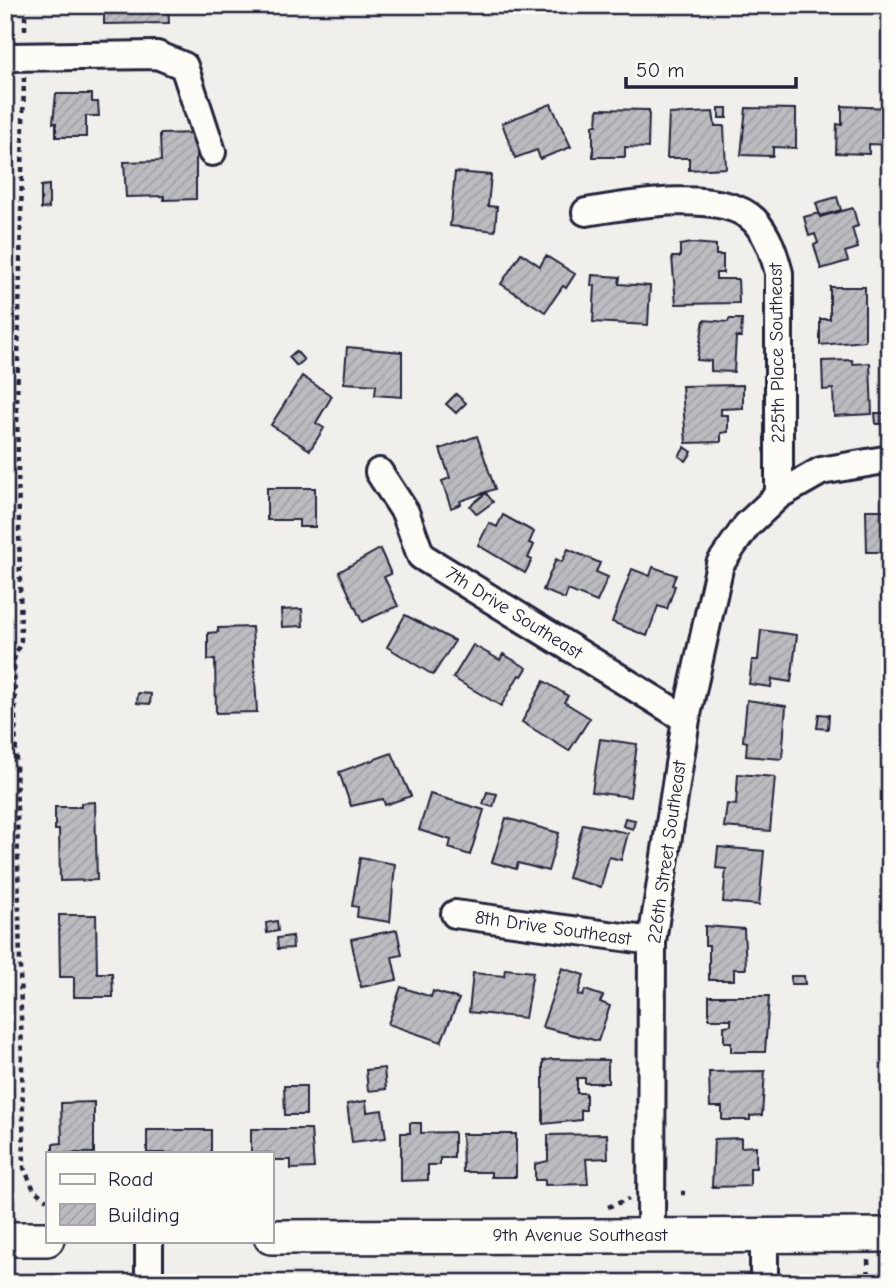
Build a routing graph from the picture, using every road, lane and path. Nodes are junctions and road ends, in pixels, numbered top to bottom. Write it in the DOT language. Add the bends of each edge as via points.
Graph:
graph roads {
  1 [pos="25,5"];
  2 [pos="15,57"];
  3 [pos="212,152"];
  4 [pos="586,212"];
  5 [pos="890,459"];
  6 [pos="379,472"];
  7 [pos="779,495"];
  8 [pos="686,719"];
  9 [pos="455,914"];
  10 [pos="652,941"];
  11 [pos="636,1192"];
  12 [pos="39,1194"];
  13 [pos="46,1199"];
  14 [pos="39,1204"];
  15 [pos="595,1207"];
  16 [pos="652,1235"];
  17 [pos="764,1235"];
  18 [pos="890,1235"];
  19 [pos="273,1237"];
  20 [pos="5,1239"];
  21 [pos="46,1239"];
  22 [pos="149,1242"];
  23 [pos="149,1283"];
  24 [pos="764,1283"];
  1 -- 2 [label="path"];
  2 -- 3 [label="street" via="157,55 184,66"];
  2 -- 12 [label="path" via="21,640 13,659 24,1168 30,1187"];
  4 -- 7 [label="street, 225th Place Southeast" via="697,202 736,208 753,220 773,248 779,273"];
  5 -- 7 [label="street, 226th Street Southeast" via="821,471"];
  6 -- 8 [label="street, 7th Drive Southeast" via="405,512 421,555"];
  7 -- 8 [label="street, 226th Street Southeast" via="747,525 720,564"];
  8 -- 10 [label="street, 226th Street Southeast"];
  9 -- 10 [label="street, 8th Drive Southeast"];
  10 -- 16 [label="street, 226th Street Southeast"];
  11 -- 15 [label="path" via="621,1204"];
  12 -- 13 [label="path"];
  12 -- 14 [label="path"];
  16 -- 17 [label="main road, 9th Avenue Southeast"];
  16 -- 19 [label="main road, 9th Avenue Southeast"];
  17 -- 18 [label="main road, 9th Avenue Southeast"];
  17 -- 24 [label="street"];
  20 -- 21 [label="main road"];
  22 -- 23 [label="street"];
}
